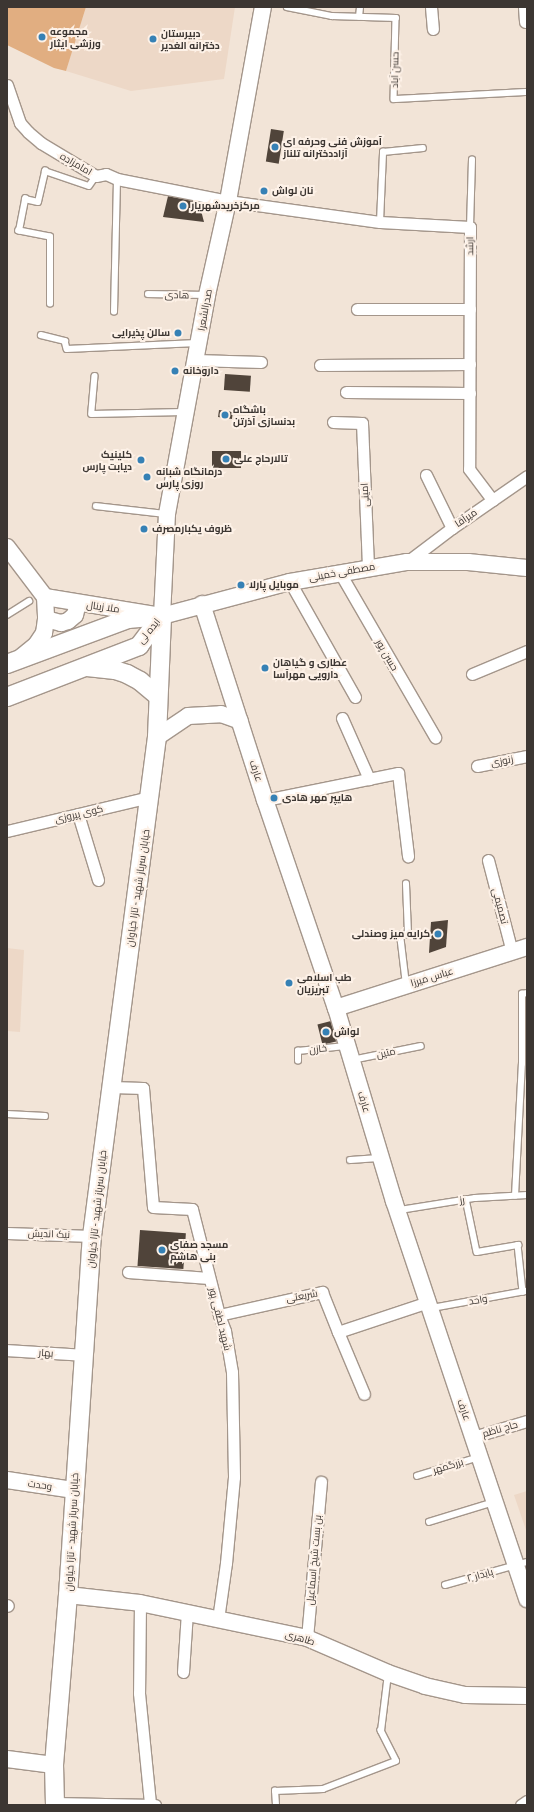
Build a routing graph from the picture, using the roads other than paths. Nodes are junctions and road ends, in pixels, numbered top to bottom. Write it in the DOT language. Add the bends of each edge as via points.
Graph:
graph roads {
  1 [pos="263,7"];
  2 [pos="287,7"];
  3 [pos="360,7"];
  4 [pos="431,7"];
  5 [pos="524,7"];
  6 [pos="359,17"];
  7 [pos="525,22"];
  8 [pos="433,29"];
  9 [pos="8,91"];
  10 [pos="527,92"];
  11 [pos="423,148"];
  12 [pos="472,160"];
  13 [pos="96,176"];
  14 [pos="117,180"];
  15 [pos="228,201"];
  16 [pos="380,222"];
  17 [pos="470,228"];
  18 [pos="148,294"];
  19 [pos="206,295"];
  20 [pos="50,304"];
  21 [pos="357,309"];
  22 [pos="470,310"];
  23 [pos="114,312"];
  24 [pos="41,335"];
  25 [pos="199,343"];
  26 [pos="196,360"];
  27 [pos="261,362"];
  28 [pos="470,364"];
  29 [pos="320,365"];
  30 [pos="95,376"];
  31 [pos="346,392"];
  32 [pos="470,393"];
  33 [pos="186,412"];
  34 [pos="332,422"];
  35 [pos="426,475"];
  36 [pos="527,476"];
  37 [pos="492,500"];
  38 [pos="96,506"];
  39 [pos="167,514"];
  40 [pos="452,528"];
  41 [pos="7,547"];
  42 [pos="407,562"];
  43 [pos="368,567"];
  44 [pos="527,568"];
  45 [pos="340,573"];
  46 [pos="290,582"];
  47 [pos="45,597"];
  48 [pos="29,601"];
  49 [pos="78,603"];
  50 [pos="202,604"];
  51 [pos="7,615"];
  52 [pos="162,616"];
  53 [pos="46,620"];
  54 [pos="527,651"];
  55 [pos="11,663"];
  56 [pos="85,667"];
  57 [pos="472,674"];
  58 [pos="158,696"];
  59 [pos="7,697"];
  60 [pos="355,697"];
  61 [pos="342,718"];
  62 [pos="240,721"];
  63 [pos="157,737"];
  64 [pos="435,737"];
  65 [pos="527,756"];
  66 [pos="477,766"];
  67 [pos="369,779"];
  68 [pos="150,797"];
  69 [pos="265,800"];
  70 [pos="78,814"];
  71 [pos="7,831"];
  72 [pos="408,856"];
  73 [pos="488,860"];
  74 [pos="98,880"];
  75 [pos="406,884"];
  76 [pos="527,947"];
  77 [pos="512,952"];
  78 [pos="406,986"];
  79 [pos="527,993"];
  80 [pos="336,1008"];
  81 [pos="347,1045"];
  82 [pos="421,1046"];
  83 [pos="352,1060"];
  84 [pos="298,1061"];
  85 [pos="112,1087"];
  86 [pos="7,1114"];
  87 [pos="45,1116"];
  88 [pos="381,1158"];
  89 [pos="350,1160"];
  90 [pos="527,1195"];
  91 [pos="515,1196"];
  92 [pos="466,1199"];
  93 [pos="397,1210"];
  94 [pos="7,1233"];
  95 [pos="92,1236"];
  96 [pos="128,1272"];
  97 [pos="209,1278"];
  98 [pos="525,1291"];
  99 [pos="429,1305"];
  100 [pos="219,1315"];
  101 [pos="338,1332"];
  102 [pos="7,1350"];
  103 [pos="84,1355"];
  104 [pos="364,1394"];
  105 [pos="527,1421"];
  106 [pos="473,1437"];
  107 [pos="479,1456"];
  108 [pos="417,1476"];
  109 [pos="7,1480"];
  110 [pos="321,1482"];
  111 [pos="74,1490"];
  112 [pos="495,1502"];
  113 [pos="429,1522"];
  114 [pos="521,1563"];
  115 [pos="445,1585"];
  116 [pos="68,1594"];
  117 [pos="527,1599"];
  118 [pos="140,1603"];
  119 [pos="187,1612"];
  120 [pos="218,1619"];
  121 [pos="307,1638"];
  122 [pos="183,1672"];
  123 [pos="388,1673"];
  124 [pos="527,1696"];
  125 [pos="7,1759"];
  126 [pos="54,1765"];
  127 [pos="527,1801"];
  128 [pos="55,1804"];
  129 [pos="152,1805"];
  130 [pos="276,1805"];
  131 [pos="521,1805"];
  1 -- 15 [label="main road, صدرالشعرا"];
  2 -- 6 [label="lane, حسن آباد" via="332,16"];
  3 -- 6 [label="lane"];
  4 -- 8 [label="street"];
  5 -- 7 [label="street"];
  6 -- 10 [label="lane, حسن آباد" via="396,18 394,99"];
  9 -- 13 [label="street, امامزاده" via="20,123 28,132 41,143"];
  11 -- 16 [label="lane" via="383,152"];
  12 -- 17 [label="lane"];
  13 -- 14 [label="street, امامزاده" via="106,174"];
  13 -- 20 [label="lane" via="89,186 45,171 38,202 25,199 20,231 50,238"];
  14 -- 15 [label="street, امامزاده"];
  14 -- 23 [label="lane"];
  15 -- 16 [label="street, ارشد"];
  15 -- 19 [label="main road, صدرالشعرا"];
  16 -- 17 [label="street, ارشد"];
  17 -- 22 [label="street, ارشد"];
  18 -- 19 [label="lane, هادی"];
  19 -- 25 [label="main road, صدرالشعرا"];
  21 -- 22 [label="street"];
  22 -- 28 [label="street, ارشد"];
  24 -- 25 [label="lane" via="65,341 67,348"];
  25 -- 26 [label="main road, صدرالشعرا"];
  26 -- 27 [label="street"];
  26 -- 33 [label="main road, صدرالشعرا"];
  28 -- 29 [label="street"];
  28 -- 32 [label="street, ارشد"];
  30 -- 33 [label="lane" via="92,414"];
  31 -- 32 [label="street"];
  32 -- 37 [label="street, ارشد" via="469,469"];
  33 -- 39 [label="main road, صدرالشعرا"];
  34 -- 43 [label="street, امینی" via="362,423"];
  35 -- 40 [label="street"];
  36 -- 37 [label="street, میرآقا"];
  37 -- 40 [label="street, میرآقا"];
  38 -- 39 [label="lane"];
  39 -- 52 [label="main road, صدرالشعرا"];
  40 -- 42 [label="street, میرآقا"];
  41 -- 47 [label="main road"];
  42 -- 43 [label="main road, مصطفی خمینی"];
  42 -- 44 [label="main road, مصطفی خمینی" via="468,562"];
  43 -- 45 [label="main road, مصطفی خمینی"];
  45 -- 46 [label="main road, مصطفی خمینی"];
  45 -- 64 [label="street, حسن پور"];
  46 -- 50 [label="main road, مصطفی خمینی"];
  46 -- 60 [label="street"];
  47 -- 49 [label="main road, ملا زینال"];
  47 -- 53 [label="main road"];
  48 -- 51 [label="lane"];
  49 -- 52 [label="main road, ملا زینال"];
  49 -- 53 [label="main road" via="75,615 68,621 61,623"];
  50 -- 52 [label="main road, مصطفی خمینی"];
  50 -- 62 [label="main road, عارف"];
  52 -- 55 [label="main road, ایده لى" via="128,619"];
  52 -- 56 [label="main road, ایده لى" via="139,646"];
  52 -- 58 [label="main road, خیابان سرباز شهید - تازا خیاوان"];
  53 -- 55 [label="main road" via="44,632 36,645"];
  54 -- 57 [label="street"];
  56 -- 58 [label="main road" via="127,674"];
  56 -- 59 [label="main road, ایده لى"];
  58 -- 63 [label="main road, خیابان سرباز شهید - تازا خیاوان"];
  61 -- 67 [label="street"];
  62 -- 63 [label="main road" via="221,714 188,716"];
  62 -- 69 [label="main road, عارف"];
  63 -- 68 [label="main road, خیابان سرباز شهید - تازا خیاوان"];
  65 -- 66 [label="street, زنوزی"];
  67 -- 69 [label="street"];
  67 -- 72 [label="street" via="398,773"];
  68 -- 70 [label="street, کوی پیروزی"];
  68 -- 85 [label="main road, خیابان سرباز شهید - تازا خیاوان"];
  69 -- 80 [label="main road, عارف"];
  70 -- 71 [label="street, کوی پیروزی"];
  70 -- 74 [label="street"];
  73 -- 77 [label="street, تصمیمی"];
  75 -- 78 [label="lane" via="408,934 400,935"];
  76 -- 77 [label="main road, عباس میرزا"];
  77 -- 78 [label="main road, عباس میرزا"];
  78 -- 80 [label="main road, عباس میرزا"];
  79 -- 91 [label="lane" via="522,994 522,1064"];
  80 -- 81 [label="main road, عارف"];
  81 -- 83 [label="main road, عارف"];
  81 -- 84 [label="lane, خازن" via="298,1051"];
  82 -- 83 [label="lane, متین"];
  83 -- 88 [label="main road, عارف"];
  85 -- 95 [label="main road, خیابان سرباز شهید - تازا خیاوان"];
  85 -- 97 [label="street, شهید لطفی پور" via="143,1088 153,1207 192,1209"];
  86 -- 87 [label="lane"];
  88 -- 89 [label="lane"];
  88 -- 93 [label="main road, عارف"];
  90 -- 91 [label="lane, رز"];
  91 -- 92 [label="lane, رز"];
  92 -- 93 [label="lane, رز"];
  92 -- 98 [label="lane" via="477,1252 518,1245"];
  93 -- 99 [label="main road, عارف"];
  94 -- 95 [label="street, نیک اندیش"];
  95 -- 103 [label="main road, خیابان سرباز شهید - تازا خیاوان"];
  96 -- 97 [label="street"];
  97 -- 100 [label="street, شهید لطفی پور"];
  98 -- 99 [label="lane, واحد"];
  99 -- 101 [label="street"];
  99 -- 106 [label="main road, عارف"];
  100 -- 101 [label="street, شریعتی" via="322,1292"];
  100 -- 120 [label="street, شهید لطفی پور" via="225,1332 232,1372 234,1462 226,1563"];
  101 -- 104 [label="street"];
  102 -- 103 [label="street, بهار"];
  103 -- 111 [label="main road, خیابان سرباز شهید - تازا خیاوان"];
  105 -- 106 [label="street, حاج ناظم"];
  106 -- 107 [label="main road, عارف"];
  107 -- 108 [label="lane, بزرگمهر"];
  107 -- 112 [label="main road, عارف"];
  109 -- 111 [label="main road, وحدت"];
  110 -- 121 [label="street, بن بست شیخ اسماعیل"];
  111 -- 116 [label="main road, خیابان سرباز شهید - تازا خیاوان"];
  112 -- 113 [label="lane"];
  112 -- 114 [label="main road, عارف"];
  114 -- 115 [label="lane, پایدار ۲"];
  114 -- 117 [label="main road, عارف"];
  116 -- 118 [label="main road, طاهری"];
  116 -- 126 [label="main road, خیابان سرباز شهید - تازا خیاوان"];
  118 -- 119 [label="main road, طاهری"];
  118 -- 129 [label="street" via="138,1693"];
  119 -- 120 [label="main road, طاهری"];
  119 -- 122 [label="street"];
  120 -- 121 [label="main road, طاهری"];
  121 -- 123 [label="main road, طاهری"];
  123 -- 124 [label="main road, طاهری" via="425,1686 465,1695"];
  123 -- 130 [label="lane" via="381,1731 396,1761 322,1789 275,1791"];
  125 -- 126 [label="main road"];
  126 -- 128 [label="main road, خیابان سرباز شهید - تازا خیاوان"];
  127 -- 131 [label="street"];
  128 -- 129 [label="street"];
}
